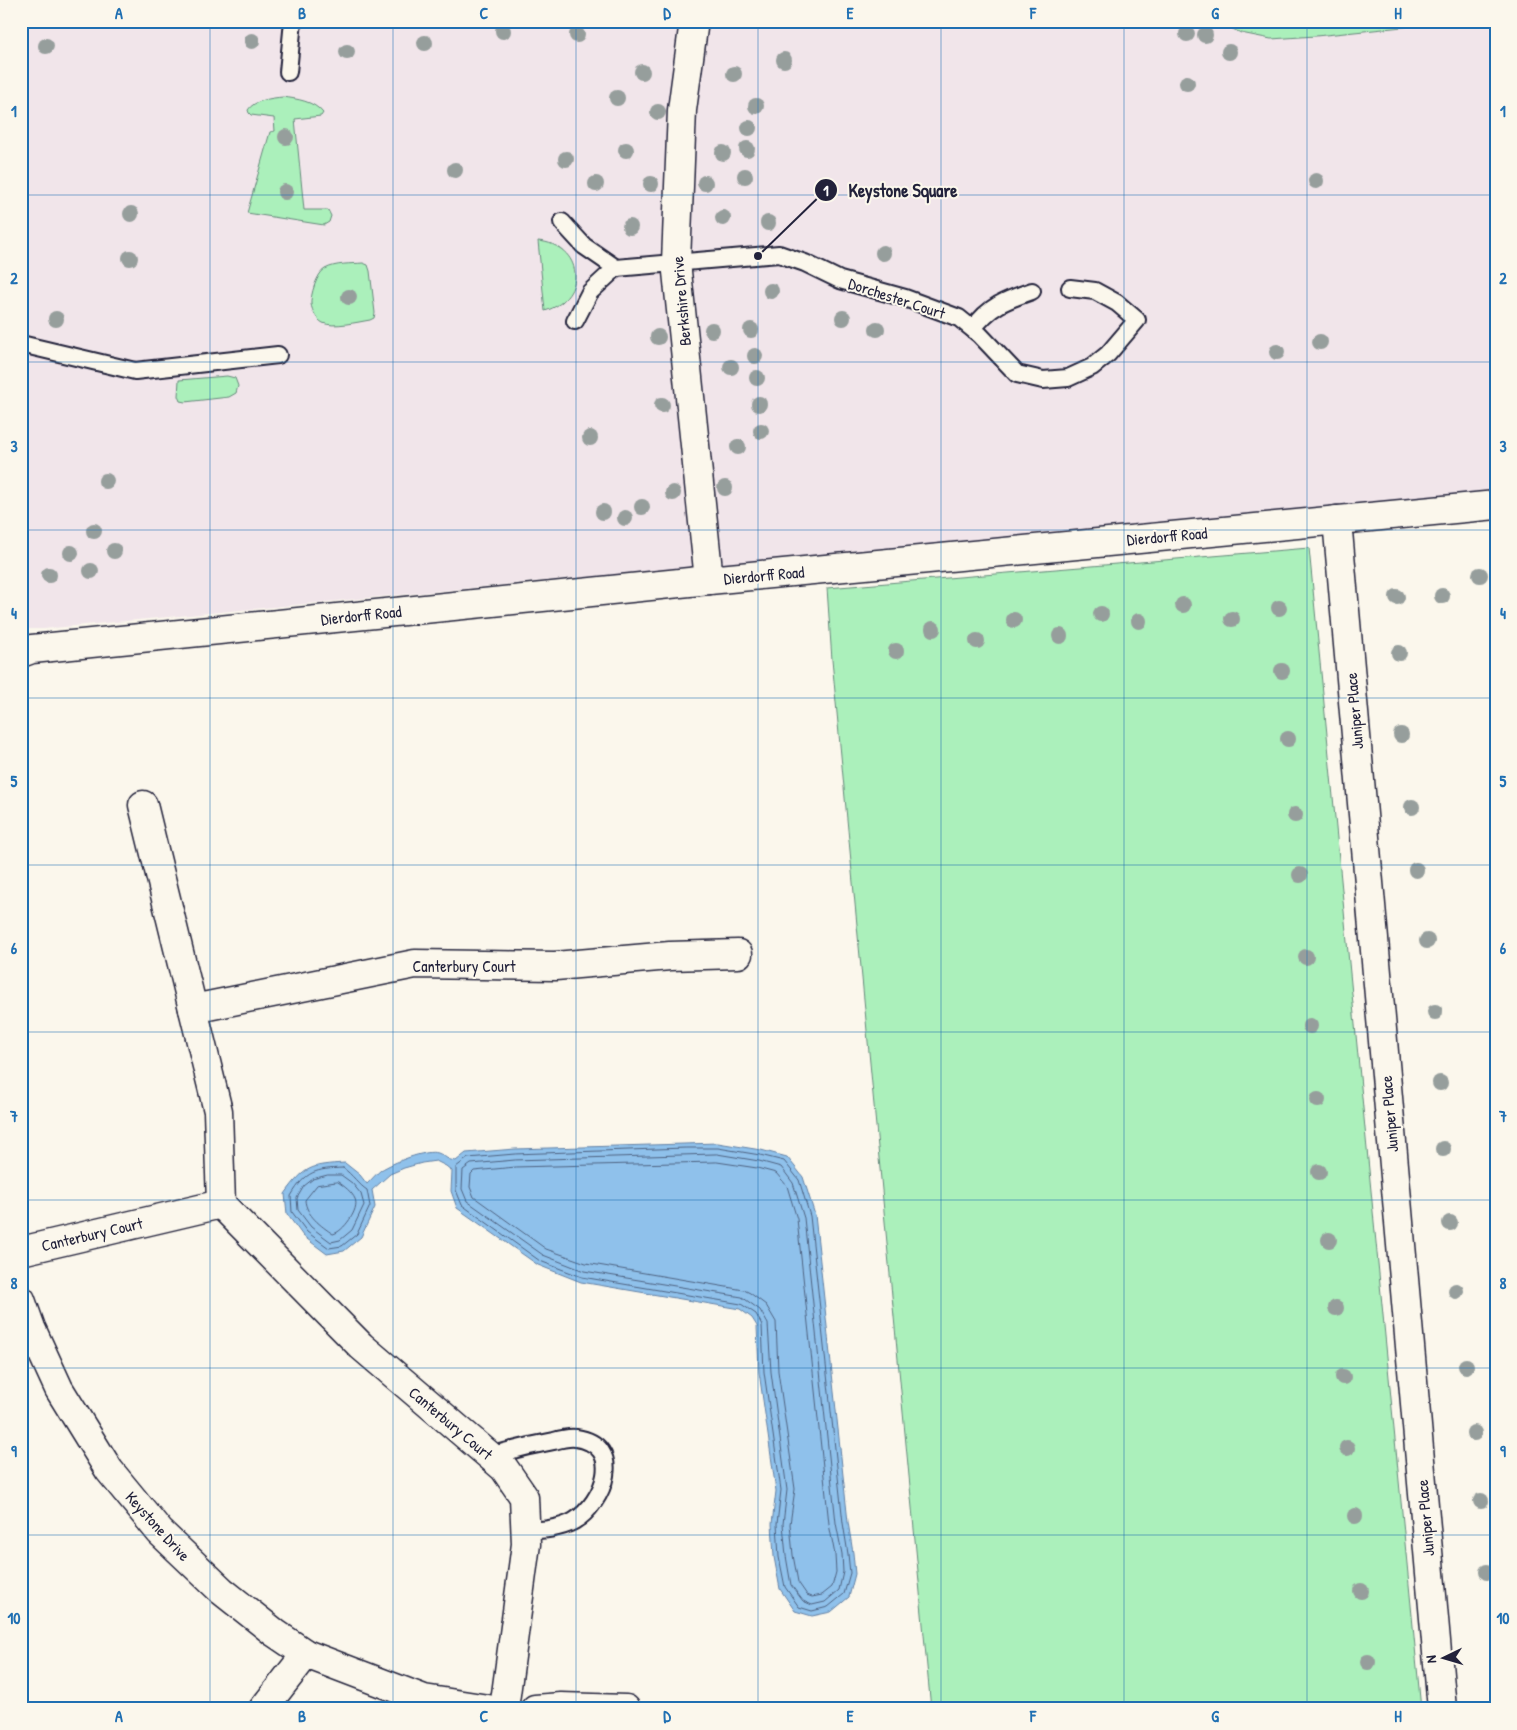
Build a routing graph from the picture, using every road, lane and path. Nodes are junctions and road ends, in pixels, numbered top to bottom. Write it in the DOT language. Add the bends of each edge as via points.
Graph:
graph roads {
  1 [pos="293,21"];
  2 [pos="694,21"];
  3 [pos="288,72"];
  4 [pos="562,222"];
  5 [pos="676,262"];
  6 [pos="616,268"];
  7 [pos="1070,288"];
  8 [pos="1032,291"];
  9 [pos="575,321"];
  10 [pos="973,329"];
  11 [pos="21,344"];
  12 [pos="278,355"];
  13 [pos="1496,505"];
  14 [pos="1337,520"];
  15 [pos="709,580"];
  16 [pos="25,649"];
  17 [pos="143,805"];
  18 [pos="738,954"];
  19 [pos="193,1009"];
  20 [pos="221,1204"];
  21 [pos="21,1251"];
  22 [pos="21,1300"];
  23 [pos="490,1456"];
  24 [pos="526,1532"];
  25 [pos="306,1654"];
  26 [pos="263,1709"];
  27 [pos="488,1709"];
  28 [pos="504,1709"];
  29 [pos="535,1709"];
  30 [pos="626,1709"];
  31 [pos="1442,1709"];
  1 -- 3 [label="lane"];
  2 -- 5 [label="street, Berkshire Drive" via="682,110"];
  4 -- 6 [label="lane" via="584,246"];
  5 -- 6 [label="lane, Dorchester Court"];
  5 -- 10 [label="lane, Dorchester Court" via="779,254 840,280 905,298 959,318"];
  5 -- 15 [label="street, Berkshire Drive"];
  6 -- 9 [label="lane" via="590,292"];
  7 -- 10 [label="lane, Dorchester Court" via="1095,291 1117,303 1136,320 1108,354 1092,367 1068,378 1042,380 1017,374"];
  8 -- 10 [label="lane" via="993,307"];
  11 -- 12 [label="lane" via="135,371"];
  13 -- 14 [label="street, Dierdorff Road"];
  14 -- 15 [label="street, Dierdorff Road"];
  14 -- 31 [label="street, Juniper Place"];
  15 -- 16 [label="street, Dierdorff Road"];
  17 -- 19 [label="street"];
  18 -- 19 [label="street, Canterbury Court" via="555,966 415,964"];
  19 -- 20 [label="street" via="218,1111"];
  20 -- 21 [label="street, Canterbury Court"];
  20 -- 23 [label="street, Canterbury Court" via="361,1346"];
  22 -- 25 [label="street, Keystone Drive" via="59,1389 109,1470 160,1532 222,1592"];
  23 -- 24 [label="street, Canterbury Court" via="504,1468 524,1497"];
  23 -- 24 [label="lane" via="575,1437 597,1446 605,1457 600,1494 591,1508 573,1522"];
  24 -- 28 [label="street, Canterbury Court"];
  25 -- 26 [label="street"];
  25 -- 27 [label="street, Keystone Drive" via="424,1700"];
  29 -- 30 [label="street"];
}
